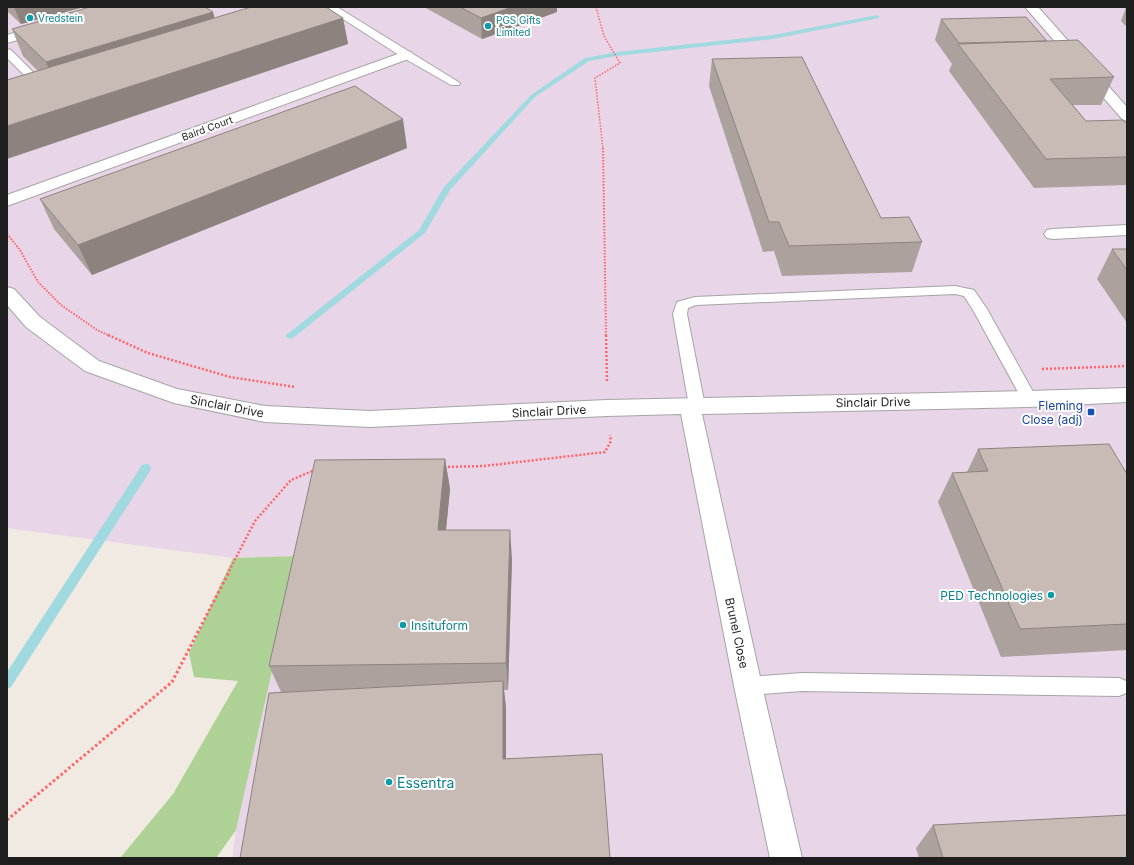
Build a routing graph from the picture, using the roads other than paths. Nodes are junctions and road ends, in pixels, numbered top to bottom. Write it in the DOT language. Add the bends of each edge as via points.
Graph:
graph roads {
  1 [pos="1031,7"];
  2 [pos="332,8"];
  3 [pos="52,26"];
  4 [pos="7,38"];
  5 [pos="7,52"];
  6 [pos="406,55"];
  7 [pos="36,81"];
  8 [pos="455,83"];
  9 [pos="1125,111"];
  10 [pos="7,201"];
  11 [pos="1127,230"];
  12 [pos="1053,234"];
  13 [pos="7,292"];
  14 [pos="1127,395"];
  15 [pos="1028,399"];
  16 [pos="694,406"];
  17 [pos="748,686"];
  18 [pos="1120,687"];
  19 [pos="786,858"];
  1 -- 9 [label="street"];
  2 -- 6 [label="lane"];
  3 -- 4 [label="street"];
  5 -- 7 [label="lane"];
  6 -- 8 [label="lane"];
  6 -- 10 [label="street, Baird Court"];
  11 -- 12 [label="street"];
  13 -- 16 [label="street, Sinclair Drive" via="33,322 92,366 174,396 265,414 370,419"];
  14 -- 15 [label="street, Sinclair Drive"];
  15 -- 16 [label="street, Sinclair Drive"];
  15 -- 16 [label="lane" via="980,308 969,293 955,290 695,301 682,305 680,314"];
  16 -- 17 [label="street, Brunel Close"];
  17 -- 18 [label="lane" via="802,682"];
  17 -- 19 [label="street, Brunel Close"];
}
